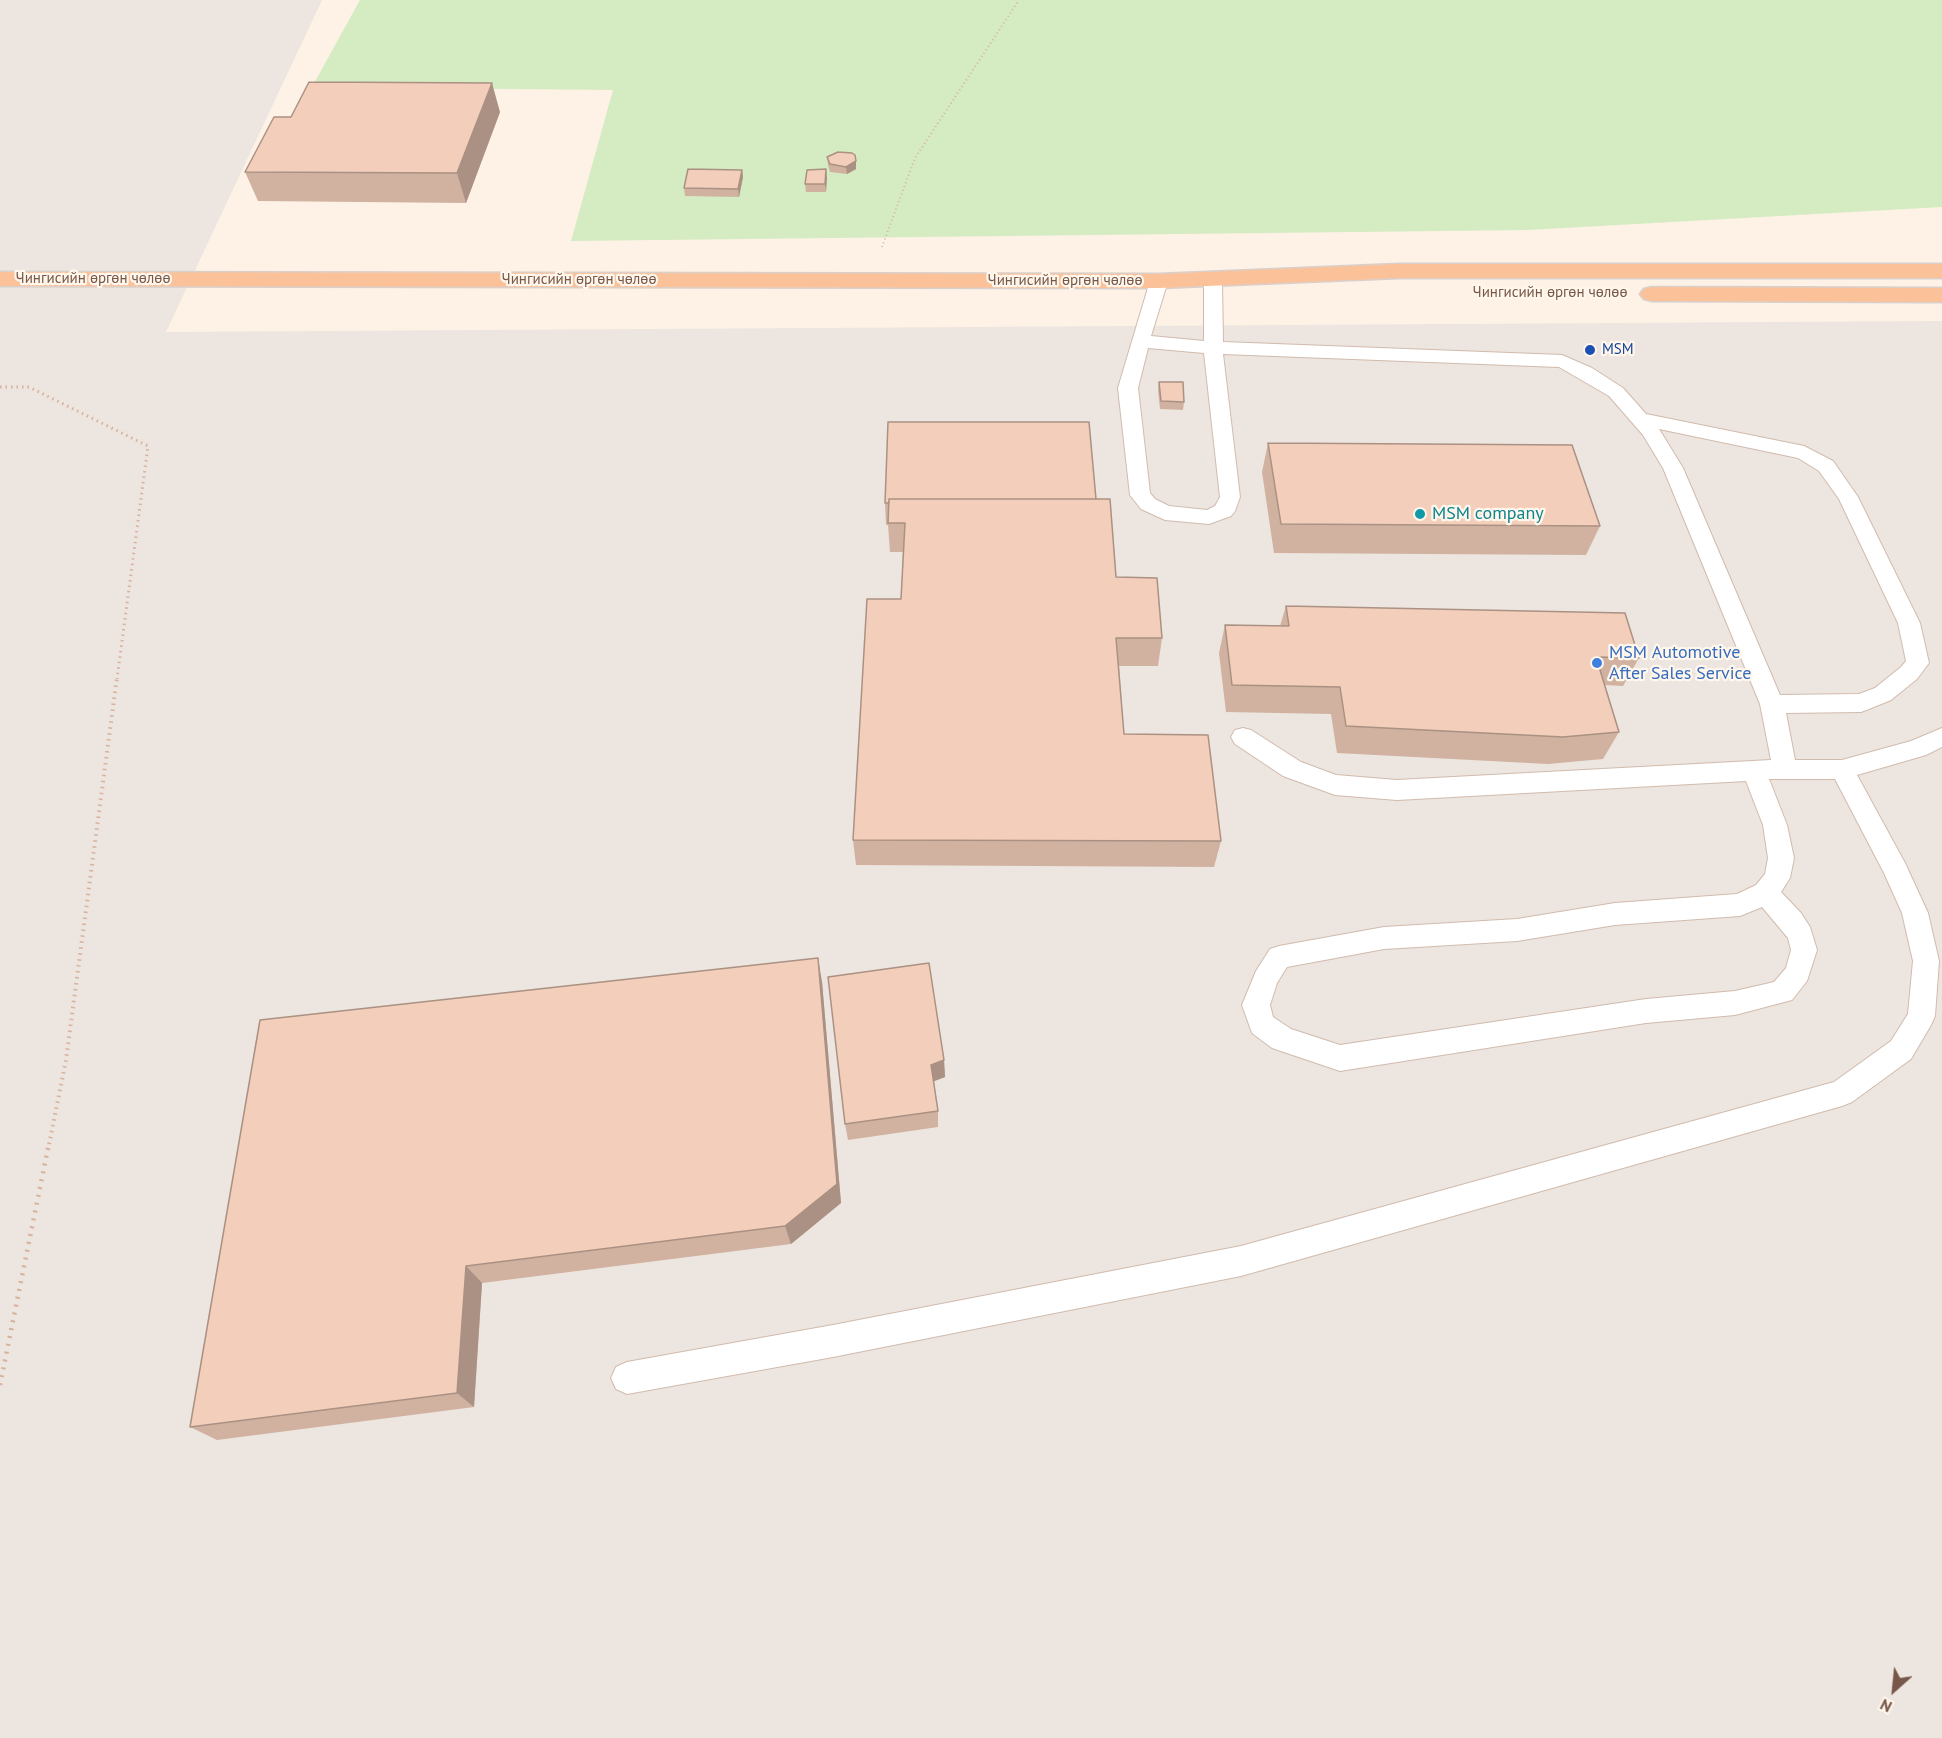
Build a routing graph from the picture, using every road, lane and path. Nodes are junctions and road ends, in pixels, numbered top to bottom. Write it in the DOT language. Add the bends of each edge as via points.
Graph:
graph roads {
  1 [pos="1019,0"];
  2 [pos="1942,254"];
  3 [pos="1399,271"];
  4 [pos="1942,271"];
  5 [pos="0,279"];
  6 [pos="868,281"];
  7 [pos="1159,281"];
  8 [pos="1213,283"];
  9 [pos="1600,293"];
  10 [pos="1624,294"];
  11 [pos="1942,295"];
  12 [pos="1140,341"];
  13 [pos="1213,348"];
  14 [pos="0,387"];
  15 [pos="1640,419"];
  16 [pos="1772,704"];
  17 [pos="1243,737"];
  18 [pos="1942,737"];
  19 [pos="1785,769"];
  20 [pos="1842,770"];
  21 [pos="1754,771"];
  22 [pos="1765,893"];
  23 [pos="627,1378"];
  24 [pos="0,1385"];
  1 -- 6 [label="path" via="915,158"];
  2 -- 3 [label="highway"];
  3 -- 4 [label="highway, Чингисийн өргөн чөлөө"];
  3 -- 7 [label="highway, Чингисийн өргөн чөлөө"];
  5 -- 6 [label="highway, Чингисийн өргөн чөлөө"];
  6 -- 7 [label="highway, Чингисийн өргөн чөлөө"];
  7 -- 8 [label="highway, Чингисийн өргөн чөлөө"];
  7 -- 12 [label="lane"];
  8 -- 9 [label="highway, Чингисийн өргөн чөлөө" via="1412,292"];
  8 -- 13 [label="lane"];
  10 -- 11 [label="highway, Чингисийн өргөн чөлөө"];
  12 -- 13 [label="lane"];
  12 -- 13 [label="lane" via="1128,388 1140,495 1165,513 1209,517 1224,511 1230,497"];
  13 -- 15 [label="lane" via="1563,361 1616,392"];
  14 -- 24 [label="path" via="30,387 148,446 66,1059"];
  15 -- 16 [label="lane" via="1672,468"];
  15 -- 16 [label="lane" via="1804,453 1826,466 1848,497 1908,623 1918,663 1882,694 1861,702"];
  16 -- 19 [label="lane"];
  17 -- 21 [label="lane" via="1292,769 1335,785 1396,790"];
  18 -- 20 [label="lane"];
  19 -- 20 [label="lane"];
  19 -- 21 [label="lane"];
  20 -- 23 [label="lane" via="1915,913 1926,961 1921,1016 1901,1050 1842,1094 1241,1261"];
  21 -- 22 [label="lane" via="1775,825 1781,858 1776,878"];
  22 -- 22 [label="lane" via="1801,935 1804,950 1798,974 1782,992 1735,1003 1646,1011 1340,1058 1282,1039 1262,1024 1256,1005 1265,979 1279,957 1384,938 1517,930 1615,914 1740,905"];
}
